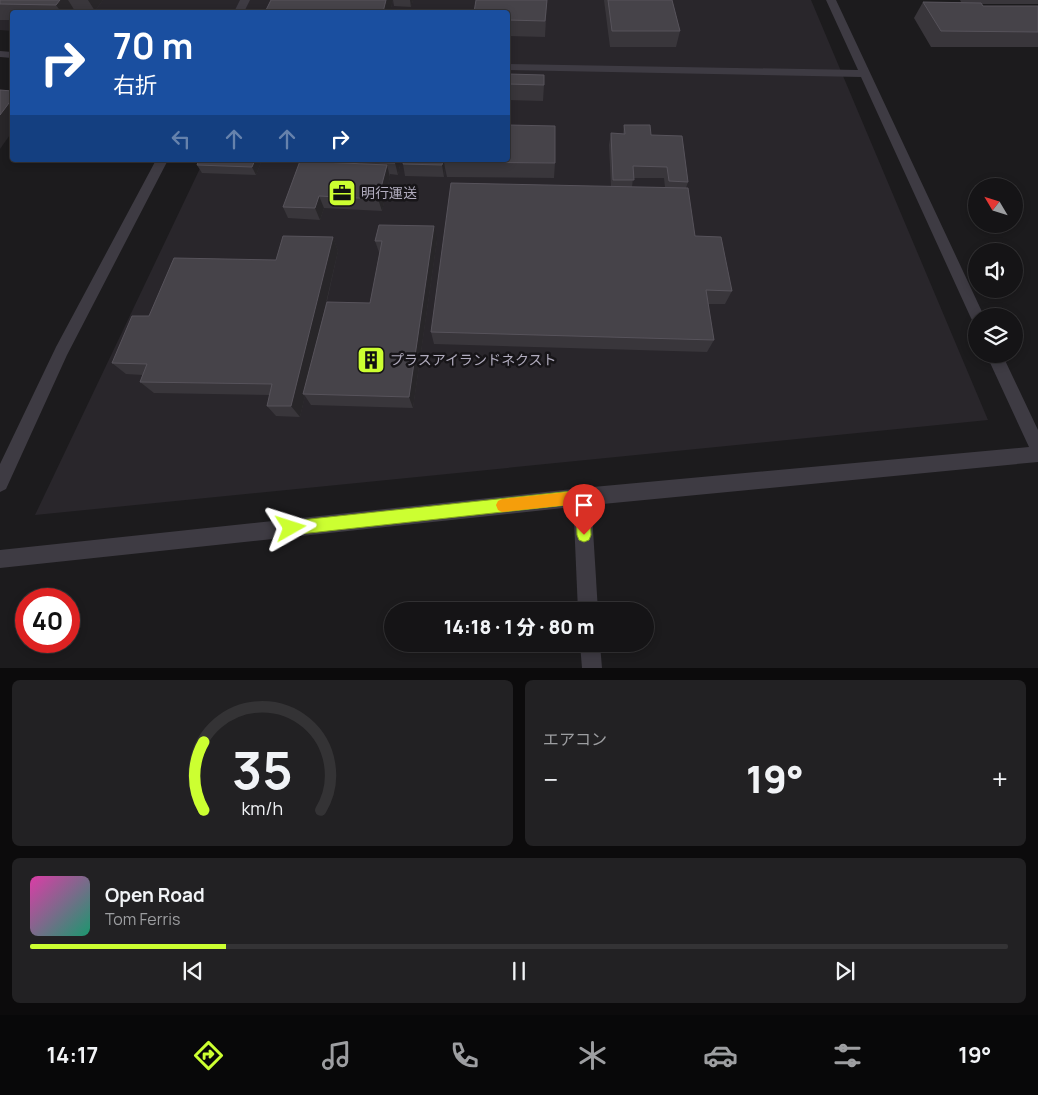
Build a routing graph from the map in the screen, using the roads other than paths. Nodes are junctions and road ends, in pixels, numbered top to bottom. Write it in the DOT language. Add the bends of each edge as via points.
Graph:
graph roads {
  1 [pos="831,0"];
  2 [pos="510,66"];
  3 [pos="864,74"];
  4 [pos="161,162"];
  5 [pos="973,308"];
  6 [pos="998,363"];
  7 [pos="1038,448"];
  8 [pos="1038,454"];
  9 [pos="0,483"];
  10 [pos="582,497"];
  11 [pos="0,559"];
  12 [pos="588,602"];
  13 [pos="591,652"];
  14 [pos="592,668"];
  1 -- 3 [label="street"];
  2 -- 3 [label="street"];
  3 -- 5 [label="street"];
  4 -- 9 [label="street" via="61,352"];
  6 -- 7 [label="street"];
  8 -- 10 [label="street"];
  10 -- 11 [label="street"];
  10 -- 12 [label="street"];
  13 -- 14 [label="street"];
}
